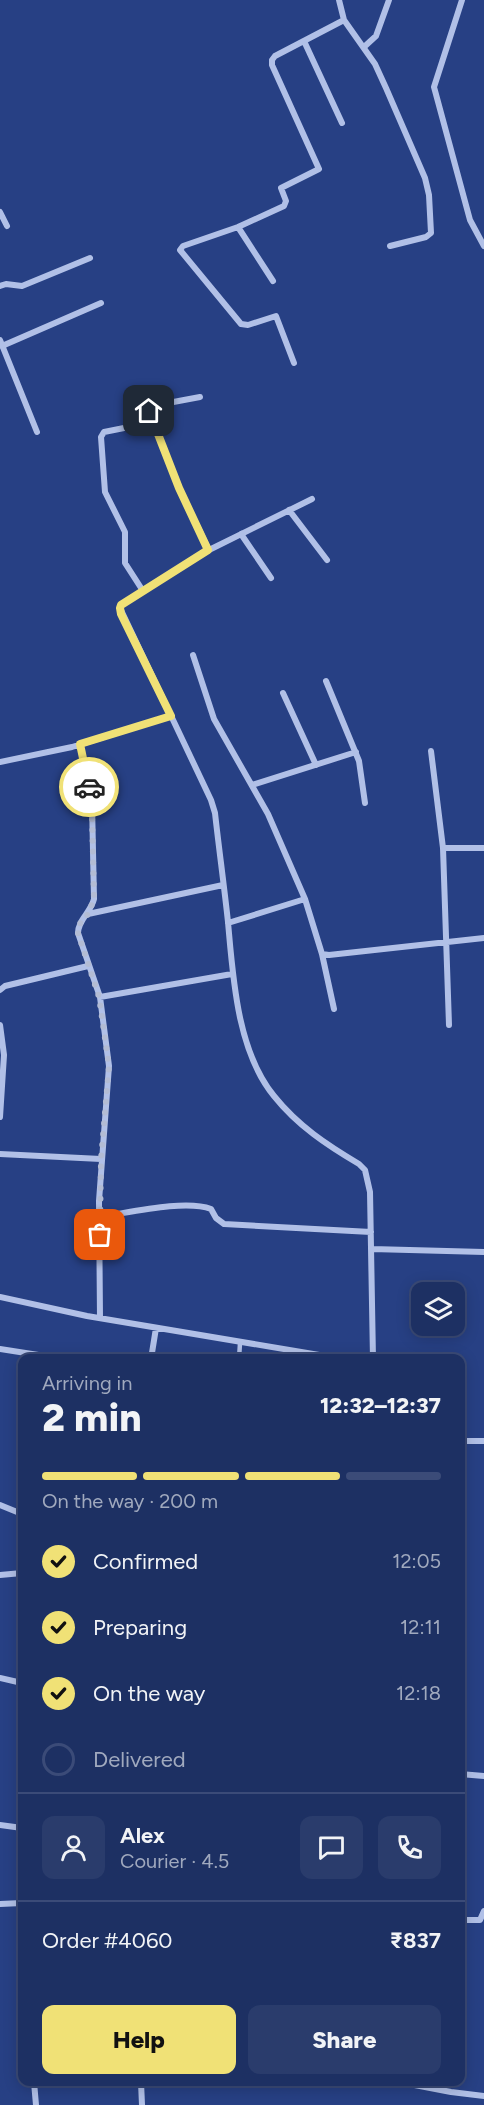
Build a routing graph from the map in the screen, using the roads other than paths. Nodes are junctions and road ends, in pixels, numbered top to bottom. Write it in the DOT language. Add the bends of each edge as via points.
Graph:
graph roads {
  1 [pos="339,0"];
  2 [pos="389,0"];
  3 [pos="462,0"];
  4 [pos="344,20"];
  5 [pos="304,41"];
  6 [pos="364,47"];
  7 [pos="342,123"];
  8 [pos="0,212"];
  9 [pos="8,226"];
  10 [pos="238,227"];
  11 [pos="390,246"];
  12 [pos="484,246"];
  13 [pos="90,258"];
  14 [pos="273,281"];
  15 [pos="0,286"];
  16 [pos="101,303"];
  17 [pos="1,343"];
  18 [pos="294,363"];
  19 [pos="200,398"];
  20 [pos="153,422"];
  21 [pos="37,432"];
  22 [pos="312,499"];
  23 [pos="288,510"];
  24 [pos="241,534"];
  25 [pos="208,550"];
  26 [pos="327,560"];
  27 [pos="271,578"];
  28 [pos="143,591"];
  29 [pos="194,655"];
  30 [pos="326,681"];
  31 [pos="283,693"];
  32 [pos="171,716"];
  33 [pos="80,744"];
  34 [pos="431,751"];
  35 [pos="357,752"];
  36 [pos="0,762"];
  37 [pos="316,765"];
  38 [pos="252,785"];
  39 [pos="365,803"];
  40 [pos="443,848"];
  41 [pos="484,848"];
  42 [pos="223,885"];
  43 [pos="305,899"];
  44 [pos="88,914"];
  45 [pos="228,923"];
  46 [pos="484,938"];
  47 [pos="447,942"];
  48 [pos="322,954"];
  49 [pos="88,966"];
  50 [pos="232,974"];
  51 [pos="0,990"];
  52 [pos="99,997"];
  53 [pos="334,1009"];
  54 [pos="0,1025"];
  55 [pos="449,1025"];
  56 [pos="1,1040"];
  57 [pos="0,1117"];
  58 [pos="0,1154"];
  59 [pos="101,1159"];
  60 [pos="99,1217"];
  61 [pos="371,1232"];
  62 [pos="372,1249"];
  63 [pos="484,1252"];
  64 [pos="0,1297"];
  65 [pos="100,1318"];
  66 [pos="156,1328"];
  67 [pos="240,1343"];
  68 [pos="0,1349"];
  69 [pos="32,1354"];
  70 [pos="152,1354"];
  71 [pos="239,1354"];
  72 [pos="311,1354"];
  73 [pos="373,1354"];
  74 [pos="465,1441"];
  75 [pos="484,1441"];
  76 [pos="0,1505"];
  77 [pos="18,1512"];
  78 [pos="18,1573"];
  79 [pos="0,1575"];
  80 [pos="0,1678"];
  81 [pos="18,1682"];
  82 [pos="465,1774"];
  83 [pos="484,1776"];
  84 [pos="0,1825"];
  85 [pos="18,1827"];
  86 [pos="18,1903"];
  87 [pos="0,1904"];
  88 [pos="484,1911"];
  89 [pos="465,1920"];
  90 [pos="34,2086"];
  91 [pos="141,2086"];
  92 [pos="419,2086"];
  93 [pos="484,2096"];
  94 [pos="36,2105"];
  95 [pos="142,2105"];
  1 -- 4 [label="street"];
  2 -- 6 [label="street" via="376,36"];
  3 -- 12 [label="street" via="434,87 470,220"];
  4 -- 5 [label="street"];
  4 -- 6 [label="street"];
  5 -- 7 [label="street"];
  5 -- 10 [label="street" via="275,56 272,65 319,169 281,188 284,206"];
  6 -- 11 [label="street" via="386,88 429,195 431,233"];
  8 -- 9 [label="street"];
  10 -- 14 [label="street"];
  10 -- 18 [label="street" via="183,246 180,253 241,324 276,316"];
  13 -- 15 [label="street" via="22,286"];
  16 -- 17 [label="street"];
  17 -- 21 [label="street"];
  19 -- 20 [label="street" via="152,406 149,411"];
  20 -- 25 [label="street"];
  20 -- 28 [label="street" via="104,432 101,437 105,492 125,532 125,563"];
  22 -- 23 [label="street"];
  23 -- 24 [label="street"];
  23 -- 26 [label="street"];
  24 -- 25 [label="street"];
  24 -- 27 [label="street"];
  25 -- 28 [label="street"];
  28 -- 32 [label="street" via="120,608"];
  29 -- 38 [label="street" via="214,718"];
  30 -- 35 [label="street"];
  31 -- 37 [label="street"];
  32 -- 33 [label="street"];
  32 -- 42 [label="street" via="212,800"];
  33 -- 36 [label="street"];
  33 -- 44 [label="street" via="92,813 94,899"];
  34 -- 40 [label="street"];
  35 -- 37 [label="street"];
  35 -- 39 [label="street"];
  37 -- 38 [label="street"];
  38 -- 43 [label="street"];
  40 -- 41 [label="street"];
  40 -- 47 [label="street"];
  42 -- 44 [label="street"];
  42 -- 45 [label="street"];
  43 -- 45 [label="street"];
  43 -- 48 [label="street"];
  44 -- 49 [label="street" via="78,926 78,933"];
  45 -- 50 [label="street"];
  46 -- 47 [label="street"];
  47 -- 48 [label="street"];
  47 -- 55 [label="street"];
  48 -- 53 [label="street"];
  49 -- 51 [label="street"];
  49 -- 52 [label="street"];
  50 -- 52 [label="street"];
  50 -- 61 [label="street" via="249,1046 258,1072 273,1095 312,1135 366,1170"];
  52 -- 59 [label="street" via="109,1066"];
  54 -- 56 [label="street"];
  56 -- 57 [label="street" via="4,1070"];
  58 -- 59 [label="street"];
  59 -- 60 [label="street"];
  60 -- 61 [label="street" via="198,1206 211,1209 224,1224"];
  60 -- 65 [label="street"];
  61 -- 62 [label="street"];
  62 -- 63 [label="street"];
  62 -- 73 [label="street"];
  64 -- 65 [label="street"];
  65 -- 66 [label="street"];
  66 -- 67 [label="street"];
  66 -- 70 [label="street"];
  67 -- 71 [label="lane"];
  67 -- 72 [label="street"];
  68 -- 69 [label="street"];
  74 -- 75 [label="street"];
  76 -- 77 [label="street"];
  78 -- 79 [label="street"];
  80 -- 81 [label="street"];
  82 -- 83 [label="street"];
  84 -- 85 [label="street"];
  86 -- 87 [label="street"];
  88 -- 89 [label="street" via="480,1920"];
  90 -- 94 [label="street"];
  91 -- 95 [label="street"];
  92 -- 93 [label="street"];
}
